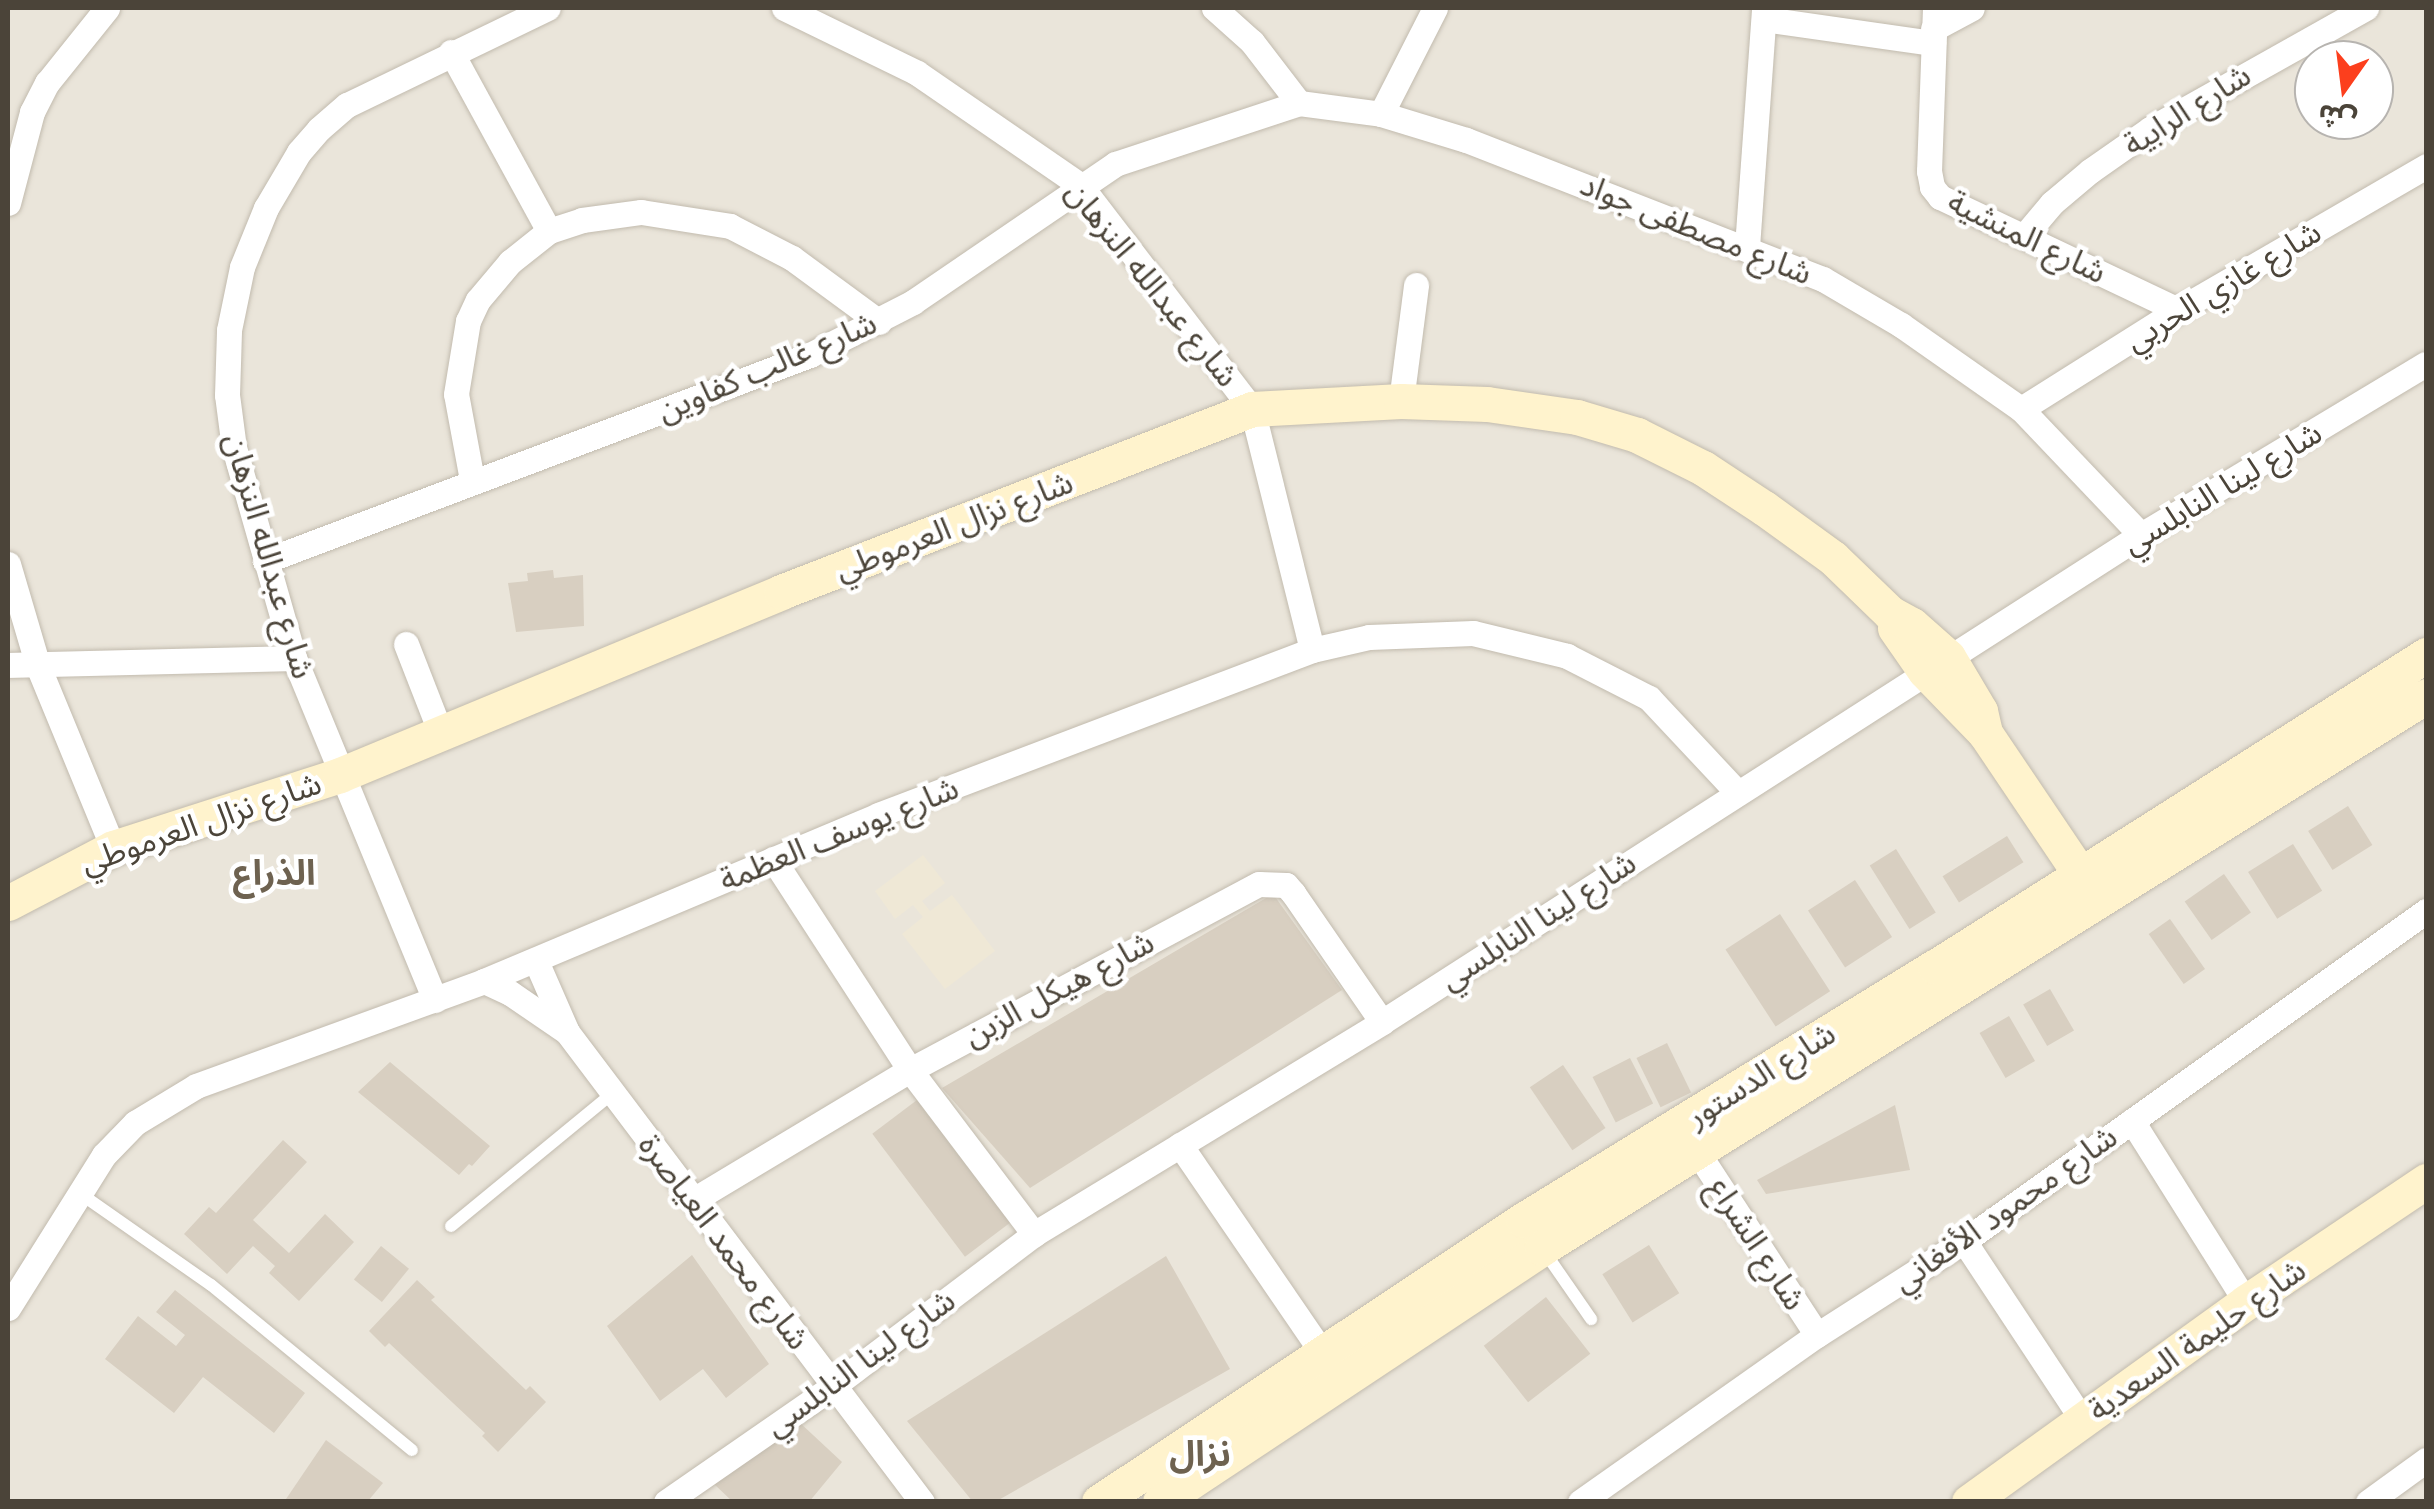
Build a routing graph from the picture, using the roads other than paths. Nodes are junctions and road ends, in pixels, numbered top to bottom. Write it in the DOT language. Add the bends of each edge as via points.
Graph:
graph roads {
  1 [pos="107,8"];
  2 [pos="548,8"];
  3 [pos="784,8"];
  4 [pos="1214,8"];
  5 [pos="1435,8"];
  6 [pos="1972,8"];
  7 [pos="2366,8"];
  8 [pos="1764,13"];
  9 [pos="1934,26"];
  10 [pos="451,52"];
  11 [pos="1299,103"];
  12 [pos="20,112"];
  13 [pos="1381,114"];
  14 [pos="2426,166"];
  15 [pos="1080,185"];
  16 [pos="8,203"];
  17 [pos="550,232"];
  18 [pos="2025,235"];
  19 [pos="1747,247"];
  20 [pos="1416,285"];
  21 [pos="2178,310"];
  22 [pos="880,322"];
  23 [pos="2426,364"];
  24 [pos="1401,401"];
  25 [pos="1252,409"];
  26 [pos="2021,409"];
  27 [pos="472,480"];
  28 [pos="2141,535"];
  29 [pos="265,561"];
  30 [pos="8,564"];
  31 [pos="406,644"];
  32 [pos="1312,650"];
  33 [pos="2426,655"];
  34 [pos="294,658"];
  35 [pos="1937,664"];
  36 [pos="8,665"];
  37 [pos="38,666"];
  38 [pos="2426,696"];
  39 [pos="440,734"];
  40 [pos="340,775"];
  41 [pos="1736,792"];
  42 [pos="113,848"];
  43 [pos="774,859"];
  44 [pos="2080,874"];
  45 [pos="8,903"];
  46 [pos="2426,911"];
  47 [pos="536,960"];
  48 [pos="484,981"];
  49 [pos="435,1000"];
  50 [pos="1382,1022"];
  51 [pos="567,1032"];
  52 [pos="910,1070"];
  53 [pos="612,1092"];
  54 [pos="2132,1121"];
  55 [pos="1180,1145"];
  56 [pos="1698,1154"];
  57 [pos="2426,1181"];
  58 [pos="78,1192"];
  59 [pos="694,1199"];
  60 [pos="451,1226"];
  61 [pos="1034,1234"];
  62 [pos="1533,1234"];
  63 [pos="1964,1241"];
  64 [pos="2246,1302"];
  65 [pos="8,1308"];
  66 [pos="1591,1318"];
  67 [pos="1817,1335"];
  68 [pos="1322,1352"];
  69 [pos="832,1387"];
  70 [pos="2084,1421"];
  71 [pos="412,1450"];
  72 [pos="2426,1460"];
  73 [pos="920,1500"];
  74 [pos="666,1502"];
  75 [pos="1099,1502"];
  76 [pos="1160,1502"];
  77 [pos="1580,1502"];
  78 [pos="1969,1502"];
  79 [pos="2368,1502"];
  1 -- 12 [label="street"];
  2 -- 10 [label="street, شارع عبدالله النزهان"];
  3 -- 15 [label="street, شارع عبدالله النزهان" via="917,73"];
  4 -- 11 [label="street" via="1252,42"];
  5 -- 13 [label="street"];
  6 -- 9 [label="street"];
  7 -- 18 [label="street, شارع الرابية" via="2150,129 2090,171"];
  8 -- 9 [label="street"];
  8 -- 19 [label="street"];
  9 -- 18 [label="street, شارع المنشية" via="1932,187 1940,197"];
  10 -- 17 [label="street"];
  10 -- 29 [label="street, شارع عبدالله النزهان" via="347,105 319,129 275,192 242,267 229,330 227,395 234,448"];
  11 -- 13 [label="street, شارع مصطفى جواد"];
  11 -- 15 [label="street, شارع غالب كفاوين" via="1115,164"];
  12 -- 16 [label="street"];
  13 -- 19 [label="street, شارع مصطفى جواد"];
  14 -- 21 [label="street, شارع غازي الحربي"];
  15 -- 22 [label="street, شارع غالب كفاوين"];
  15 -- 25 [label="street, شارع عبدالله النزهان"];
  17 -- 22 [label="street" via="641,212 730,226 792,258"];
  17 -- 27 [label="street" via="510,262 468,321 456,394"];
  18 -- 21 [label="street, شارع المنشية"];
  19 -- 26 [label="street, شارع مصطفى جواد" via="1823,279 1901,325"];
  20 -- 24 [label="street"];
  21 -- 26 [label="street, شارع غازي الحربي"];
  22 -- 27 [label="street, شارع غالب كفاوين" via="810,355"];
  23 -- 28 [label="street, شارع لينا النابلسي"];
  24 -- 25 [label="main road, شارع نزال العرموطي"];
  24 -- 35 [label="main road, شارع نزال العرموطي" via="1527,407 1637,435 1702,468 1833,558"];
  25 -- 32 [label="street, شارع عبدالله النزهان"];
  25 -- 39 [label="main road, شارع نزال العرموطي" via="781,592"];
  26 -- 28 [label="street, شارع مصطفى جواد"];
  27 -- 29 [label="street, شارع غالب كفاوين"];
  28 -- 35 [label="street, شارع لينا النابلسي"];
  29 -- 34 [label="street, شارع عبدالله النزهان"];
  30 -- 37 [label="street"];
  31 -- 39 [label="street"];
  32 -- 41 [label="street, شارع يوسف العظمة" via="1369,637 1473,633 1567,656 1649,698"];
  32 -- 43 [label="street, شارع يوسف العظمة"];
  33 -- 44 [label="main road, شارع الدستور"];
  34 -- 37 [label="street"];
  34 -- 40 [label="street, شارع عبدالله النزهان"];
  35 -- 41 [label="street, شارع لينا النابلسي"];
  35 -- 44 [label="main road, شارع نزال العرموطي"];
  36 -- 37 [label="street"];
  37 -- 42 [label="street"];
  38 -- 56 [label="main road, شارع الدستور"];
  39 -- 40 [label="main road, شارع نزال العرموطي"];
  40 -- 42 [label="main road, شارع نزال العرموطي"];
  40 -- 49 [label="street, شارع عبدالله النزهان"];
  41 -- 50 [label="street, شارع لينا النابلسي"];
  42 -- 45 [label="main road, شارع نزال العرموطي"];
  43 -- 47 [label="street, شارع يوسف العظمة"];
  43 -- 52 [label="street"];
  44 -- 62 [label="main road, شارع الدستور"];
  46 -- 54 [label="street, شارع محمود الأفغاني"];
  47 -- 48 [label="street, شارع يوسف العظمة"];
  47 -- 51 [label="street, شارع محمد العياصرة"];
  48 -- 49 [label="street, شارع يوسف العظمة"];
  48 -- 51 [label="street, شارع محمد العياصرة"];
  49 -- 58 [label="street, شارع يوسف العظمة" via="166,1101 104,1154"];
  50 -- 52 [label="street, شارع هيكل الزبن" via="1294,893 1286,885 1260,884"];
  50 -- 55 [label="street, شارع لينا النابلسي"];
  51 -- 53 [label="street, شارع محمد العياصرة"];
  52 -- 59 [label="street, شارع هيكل الزبن"];
  52 -- 61 [label="street"];
  53 -- 59 [label="street, شارع محمد العياصرة"];
  53 -- 60 [label="lane"];
  54 -- 63 [label="street, شارع محمود الأفغاني"];
  54 -- 64 [label="street"];
  55 -- 61 [label="street, شارع لينا النابلسي"];
  55 -- 68 [label="street"];
  56 -- 62 [label="main road, شارع الدستور"];
  56 -- 67 [label="street, شارع الشراع"];
  57 -- 64 [label="main road, شارع حليمة السعدية"];
  58 -- 65 [label="street, شارع يوسف العظمة"];
  58 -- 71 [label="lane" via="212,1285"];
  59 -- 69 [label="street, شارع محمد العياصرة"];
  61 -- 69 [label="street, شارع لينا النابلسي"];
  62 -- 66 [label="lane"];
  62 -- 68 [label="main road, شارع الدستور"];
  62 -- 76 [label="main road, شارع الدستور"];
  63 -- 67 [label="street, شارع محمود الأفغاني"];
  63 -- 70 [label="street"];
  64 -- 70 [label="main road, شارع حليمة السعدية"];
  67 -- 77 [label="street, شارع محمود الأفغاني"];
  68 -- 75 [label="main road, شارع الدستور"];
  69 -- 73 [label="street, شارع محمد العياصرة"];
  69 -- 74 [label="street, شارع لينا النابلسي"];
  70 -- 78 [label="main road, شارع حليمة السعدية"];
  72 -- 79 [label="street"];
}
